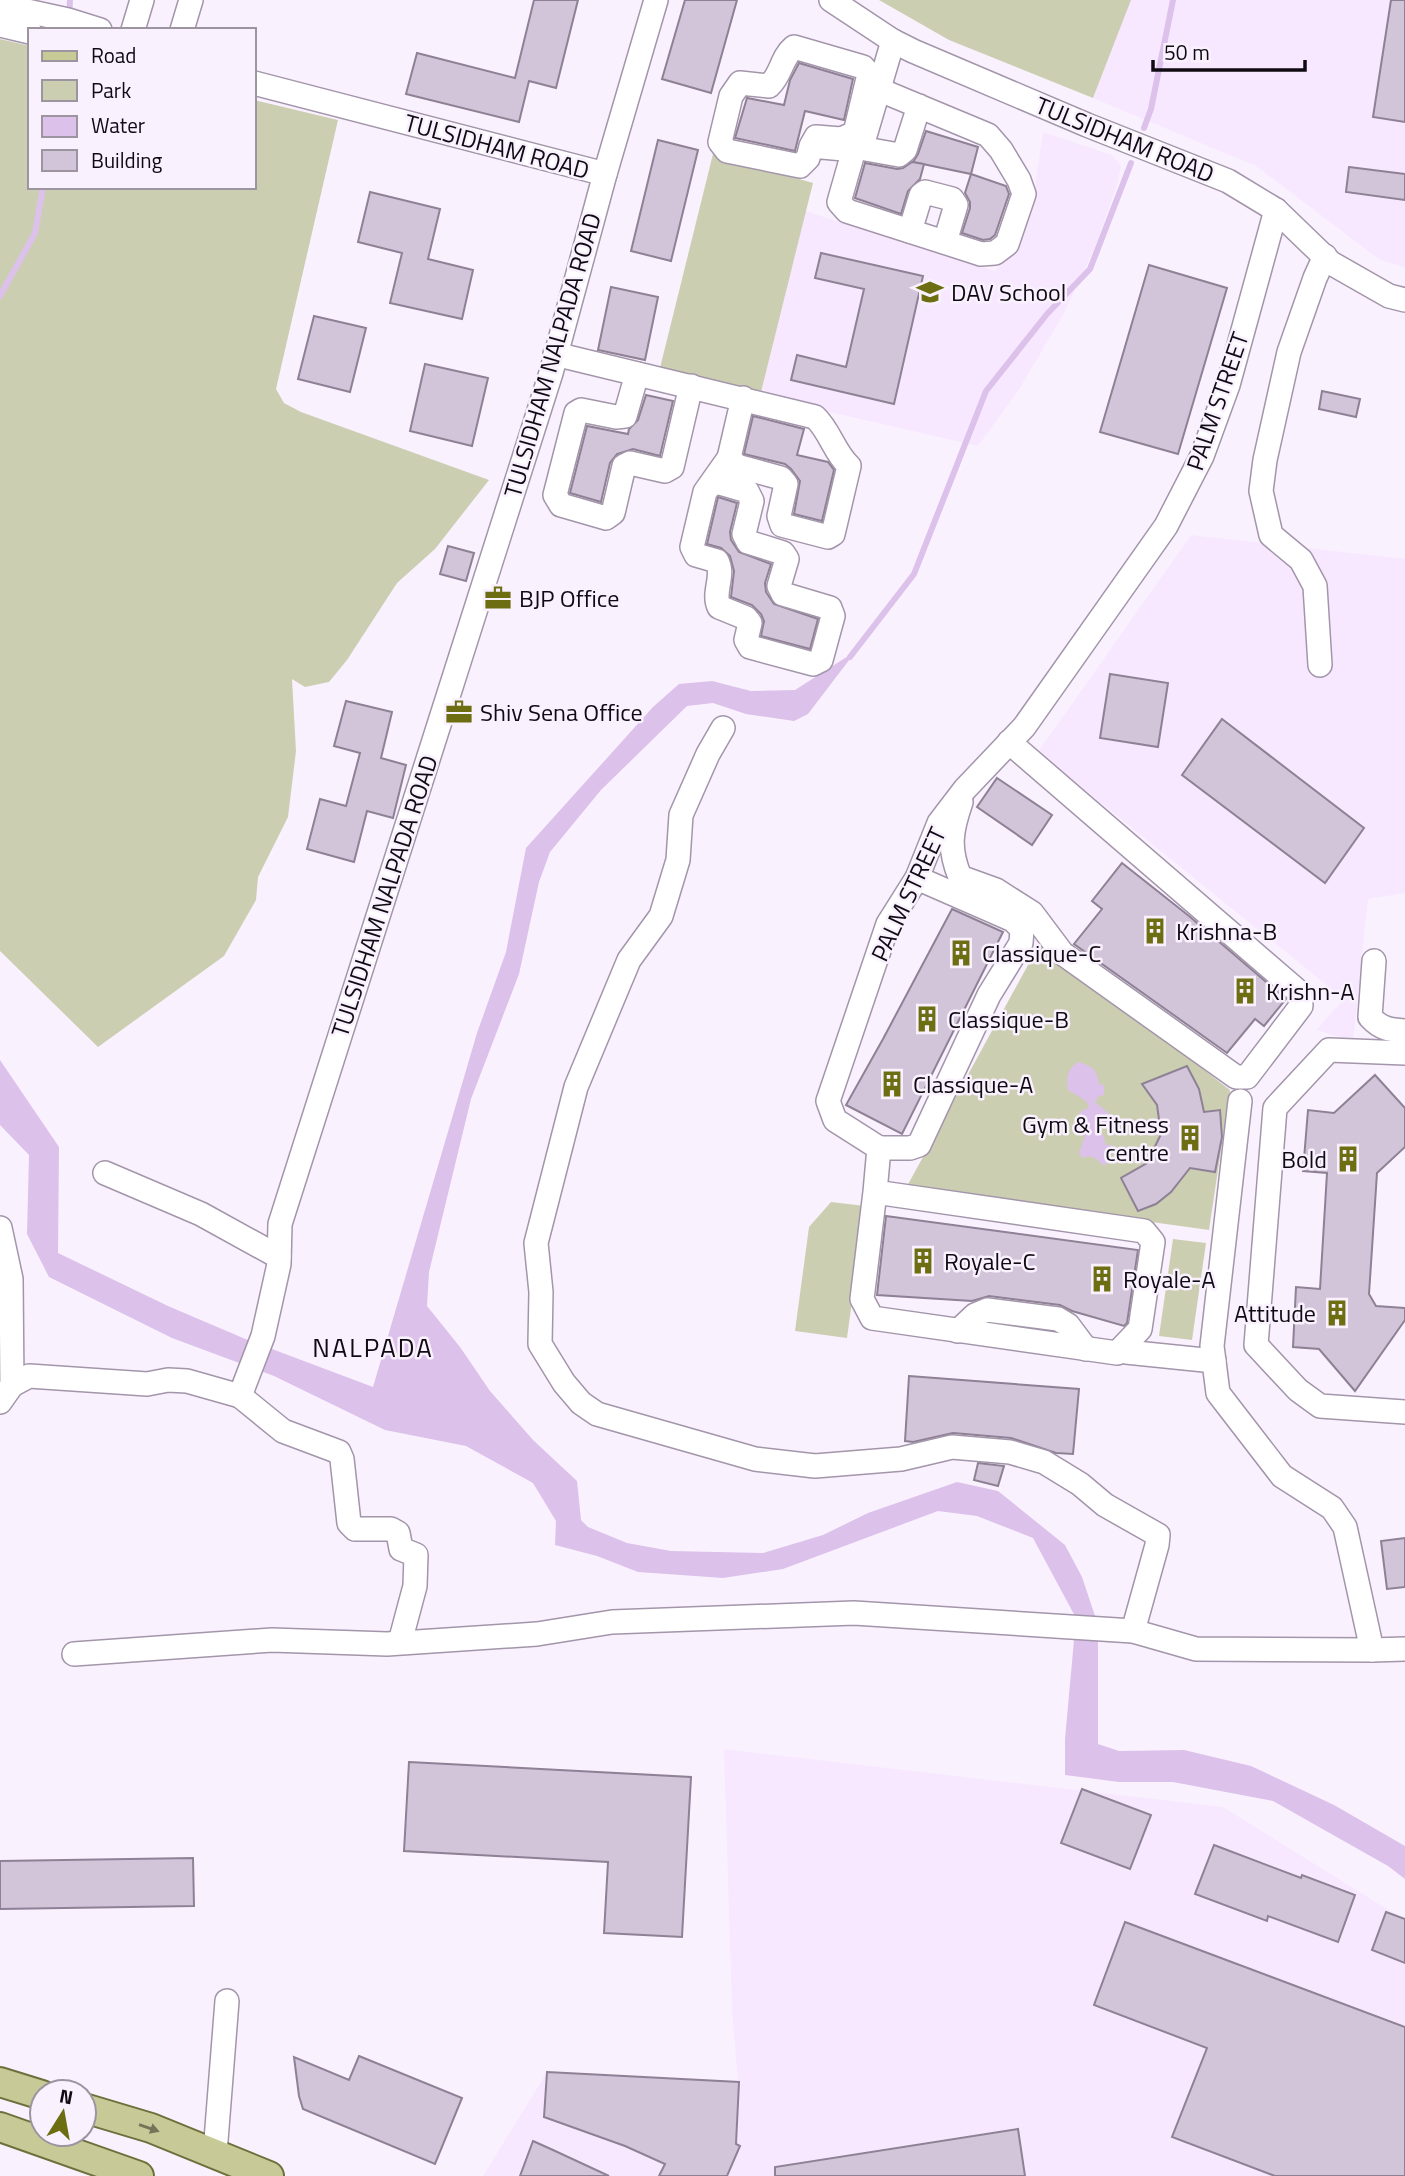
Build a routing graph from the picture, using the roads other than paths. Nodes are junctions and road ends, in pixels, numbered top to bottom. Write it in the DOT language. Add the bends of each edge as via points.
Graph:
graph roads {
  1 [pos="142,0"];
  2 [pos="191,0"];
  3 [pos="656,0"];
  4 [pos="831,0"];
  5 [pos="0,5"];
  6 [pos="0,25"];
  7 [pos="94,28"];
  8 [pos="134,28"];
  9 [pos="183,28"];
  10 [pos="28,32"];
  11 [pos="893,41"];
  12 [pos="256,84"];
  13 [pos="880,90"];
  14 [pos="919,106"];
  15 [pos="811,146"];
  16 [pos="605,174"];
  17 [pos="1276,210"];
  18 [pos="910,231"];
  19 [pos="945,242"];
  20 [pos="1325,256"];
  21 [pos="1405,300"];
  22 [pos="555,354"];
  23 [pos="637,373"];
  24 [pos="691,386"];
  25 [pos="743,398"];
  26 [pos="729,458"];
  27 [pos="713,481"];
  28 [pos="1320,665"];
  29 [pos="723,728"];
  30 [pos="1009,742"];
  31 [pos="965,789"];
  32 [pos="917,878"];
  33 [pos="1374,961"];
  34 [pos="1405,1031"];
  35 [pos="1405,1053"];
  36 [pos="1240,1101"];
  37 [pos="879,1148"];
  38 [pos="105,1173"];
  39 [pos="875,1192"];
  40 [pos="0,1228"];
  41 [pos="279,1257"];
  42 [pos="1121,1352"];
  43 [pos="1213,1354"];
  44 [pos="6,1393"];
  45 [pos="240,1396"];
  46 [pos="1405,1412"];
  47 [pos="1133,1631"];
  48 [pos="400,1642"];
  49 [pos="1405,1649"];
  50 [pos="1372,1650"];
  51 [pos="74,1654"];
  52 [pos="228,2001"];
  53 [pos="0,2082"];
  54 [pos="28,2091"];
  55 [pos="98,2112"];
  56 [pos="0,2127"];
  57 [pos="215,2154"];
  58 [pos="90,2168"];
  59 [pos="139,2176"];
  60 [pos="269,2176"];
  1 -- 8 [label="street"];
  2 -- 9 [label="street"];
  3 -- 16 [label="street, TULSIDHAM ROAD"];
  4 -- 11 [label="street, TULSIDHAM ROAD"];
  5 -- 7 [label="street"];
  6 -- 10 [label="street"];
  11 -- 13 [label="street"];
  11 -- 17 [label="street, TULSIDHAM ROAD" via="1228,181"];
  12 -- 16 [label="street, TULSIDHAM ROAD"];
  13 -- 14 [label="street"];
  13 -- 15 [label="street" via="864,139 845,149"];
  14 -- 18 [label="street" via="905,150 899,155 860,148 853,153 839,202 847,211"];
  14 -- 19 [label="street" via="988,135 1024,194 1007,244 995,253 981,254"];
  15 -- 15 [label="street" via="800,166 727,151 720,142 730,96 740,83 769,86 794,47 863,67 869,74 855,133 841,139 816,137"];
  16 -- 22 [label="street, TULSIDHAM NALPADA ROAD"];
  17 -- 20 [label="street, TULSIDHAM ROAD"];
  17 -- 30 [label="street, PALM STREET" via="1228,385 1196,468 1166,526"];
  18 -- 19 [label="street"];
  18 -- 19 [label="street" via="921,195 952,199 956,205"];
  20 -- 21 [label="street, TULSIDHAM ROAD" via="1389,296"];
  20 -- 28 [label="street" via="1289,352 1261,491 1271,535 1301,559 1315,586"];
  22 -- 23 [label="street"];
  22 -- 41 [label="street, TULSIDHAM NALPADA ROAD" via="280,1224"];
  23 -- 24 [label="street"];
  23 -- 24 [label="street" via="625,416 576,413 555,495 561,505 606,518 613,513 624,466 630,463 665,471 672,467"];
  24 -- 25 [label="street"];
  25 -- 26 [label="street"];
  25 -- 26 [label="street" via="815,417 823,425 849,466 833,534 828,537 782,525 779,516 786,484 781,478 737,466"];
  26 -- 27 [label="street"];
  27 -- 27 [label="street" via="705,492 692,547 696,555 718,561 719,607 750,623 746,640 750,647 813,664 821,660 833,616 830,608 783,594 779,586 787,559 783,553 748,542 744,534 752,501 747,491"];
  29 -- 47 [label="street" via="681,815 678,860 661,916 629,960 576,1087 536,1243 540,1343 564,1383 597,1414 755,1459 815,1466 901,1458 952,1447 1010,1452 1044,1462 1158,1535"];
  30 -- 31 [label="street, PALM STREET"];
  30 -- 31 [label="street" via="1300,993 1301,1006 1247,1077 1236,1077 1062,953 1032,913 996,890 960,877 951,857 952,827"];
  31 -- 32 [label="street, PALM STREET" via="939,823"];
  32 -- 37 [label="street, PALM STREET" via="888,924 828,1101 835,1121"];
  32 -- 37 [label="street" via="1013,920 1022,929 1021,943 989,995 919,1145"];
  33 -- 34 [label="street" via="1370,1017 1389,1030"];
  35 -- 46 [label="street" via="1329,1050 1275,1108 1256,1345 1298,1391 1320,1406"];
  36 -- 43 [label="street"];
  37 -- 39 [label="street"];
  38 -- 41 [label="street" via="201,1214"];
  39 -- 42 [label="street" via="862,1298 872,1318"];
  39 -- 42 [label="street" via="1144,1231 1153,1242 1140,1329"];
  40 -- 44 [label="street" via="10,1279"];
  41 -- 45 [label="street, TULSIDHAM NALPADA ROAD" via="263,1335"];
  42 -- 43 [label="street"];
  43 -- 50 [label="street" via="1218,1393 1282,1476 1332,1508 1345,1527"];
  44 -- 45 [label="street" via="29,1376 147,1384 187,1381"];
  45 -- 48 [label="street" via="283,1431 339,1452 349,1523 355,1529 391,1529 398,1533 401,1549 416,1555 415,1586"];
  47 -- 48 [label="street" via="854,1613 612,1622 537,1634"];
  47 -- 50 [label="street" via="1196,1649"];
  48 -- 51 [label="street" via="272,1640"];
  49 -- 50 [label="street"];
  52 -- 57 [label="street"];
  53 -- 54 [label="main road"];
  55 -- 57 [label="main road, one-way"];
  56 -- 58 [label="main road"];
  57 -- 60 [label="main road"];
  58 -- 59 [label="main road"];
}
